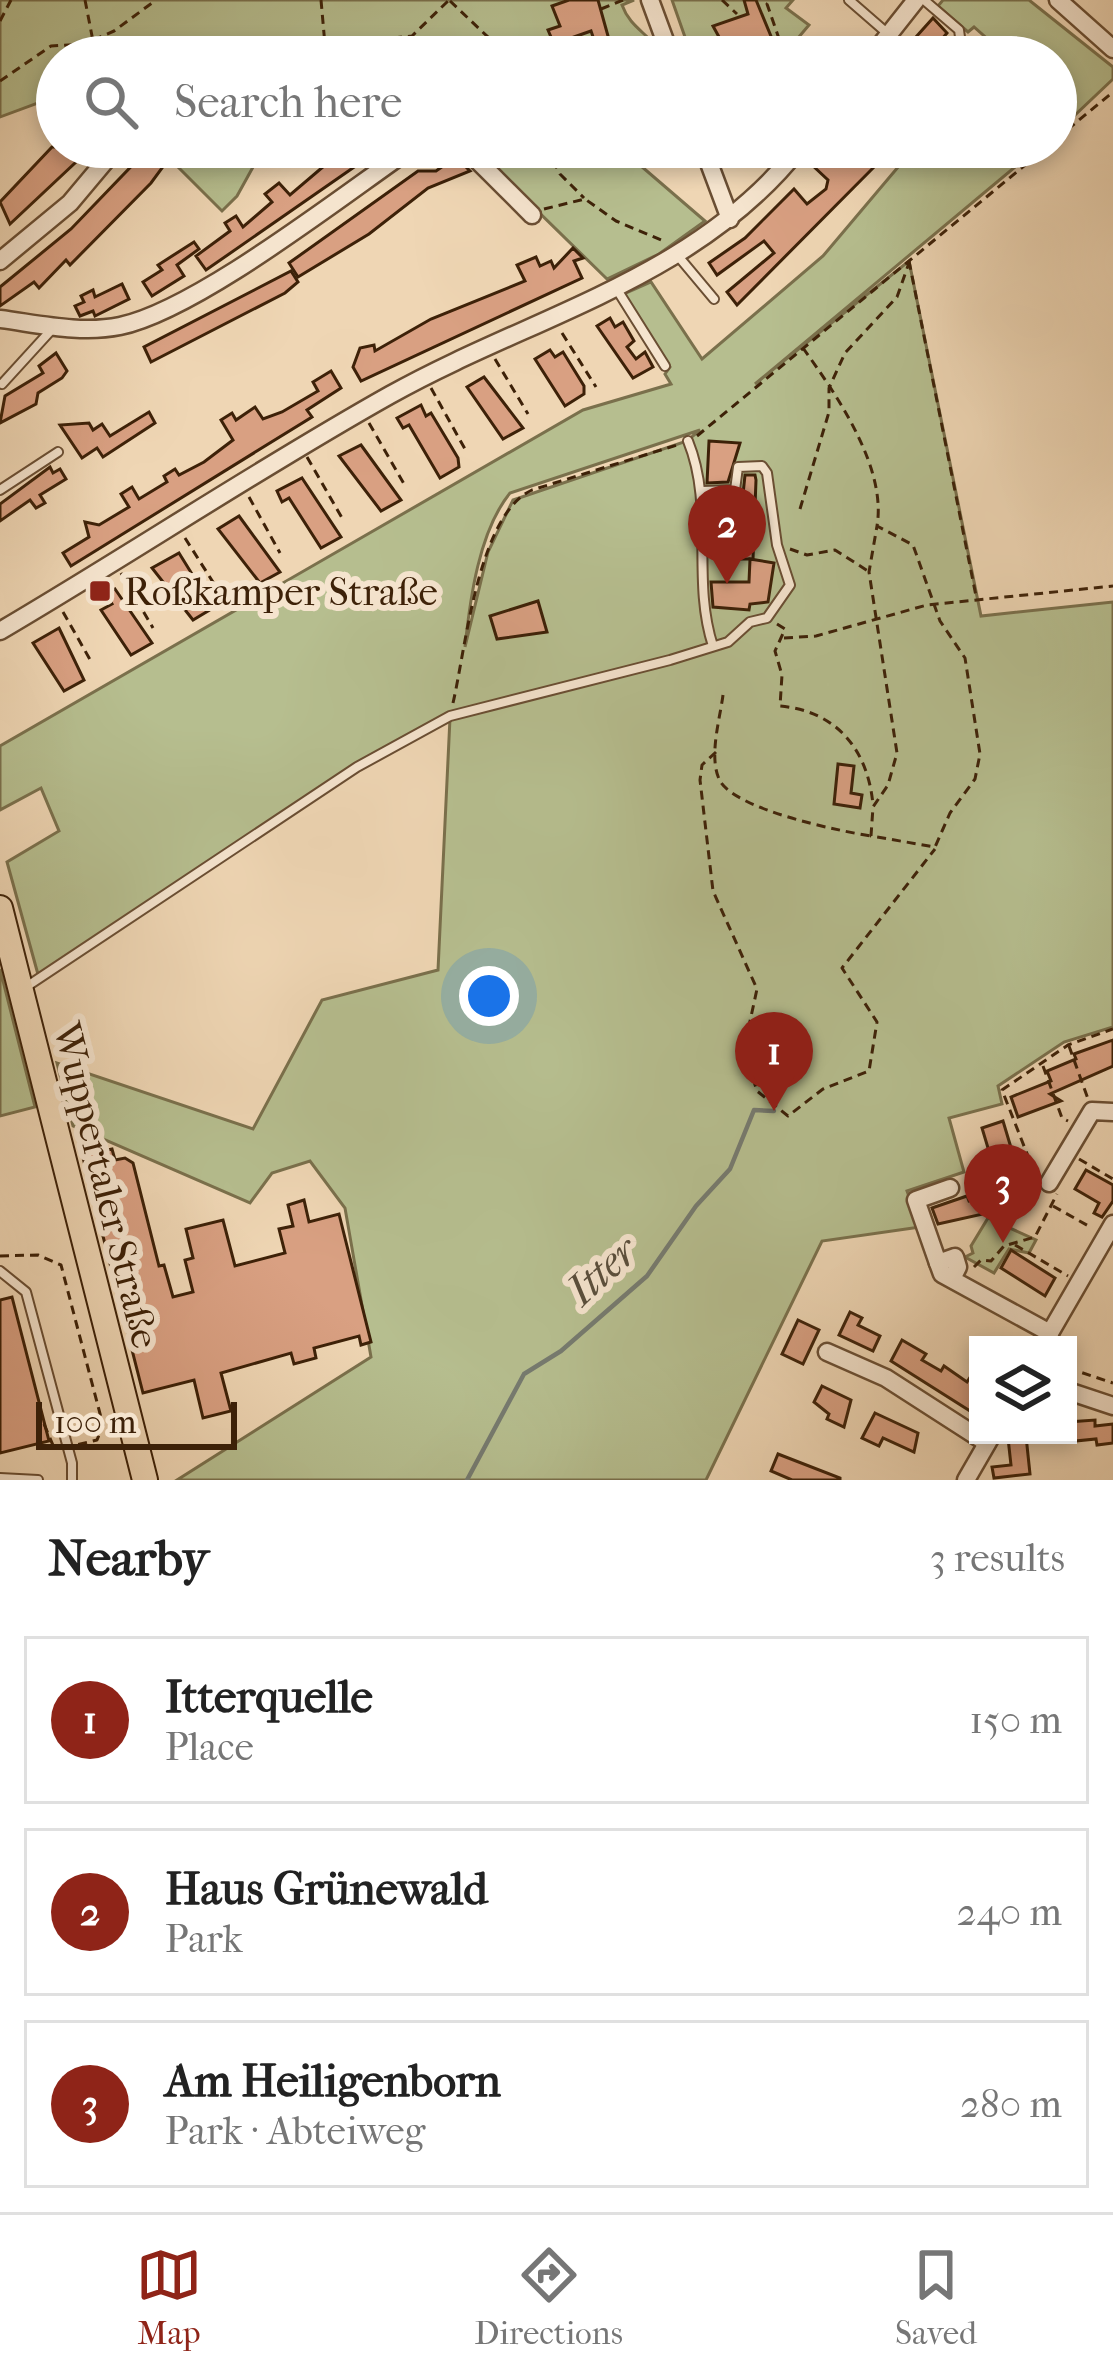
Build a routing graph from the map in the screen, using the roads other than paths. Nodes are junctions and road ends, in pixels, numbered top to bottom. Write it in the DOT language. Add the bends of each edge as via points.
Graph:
graph roads {
  1 [pos="650,0"];
  2 [pos="849,0"];
  3 [pos="920,0"];
  4 [pos="1058,0"];
  5 [pos="888,34"];
  6 [pos="663,36"];
  7 [pos="960,36"];
  8 [pos="1113,49"];
  9 [pos="99,168"];
  10 [pos="381,168"];
  11 [pos="485,168"];
  12 [pos="712,168"];
  13 [pos="780,168"];
  14 [pos="532,215"];
  15 [pos="730,219"];
  16 [pos="682,253"];
  17 [pos="0,261"];
  18 [pos="616,288"];
  19 [pos="714,299"];
  20 [pos="0,319"];
  21 [pos="55,326"];
  22 [pos="665,366"];
  23 [pos="2,384"];
  24 [pos="688,441"];
  25 [pos="58,452"];
  26 [pos="0,490"];
  27 [pos="702,491"];
  28 [pos="0,631"];
  29 [pos="713,646"];
  30 [pos="0,908"];
  31 [pos="21,990"];
  32 [pos="1113,1112"];
  33 [pos="1049,1183"];
  34 [pos="950,1188"];
  35 [pos="1110,1230"];
  36 [pos="0,1270"];
  37 [pos="1041,1336"];
  38 [pos="1048,1336"];
  39 [pos="827,1352"];
  40 [pos="1077,1394"];
  41 [pos="1113,1406"];
  42 [pos="969,1427"];
  43 [pos="987,1444"];
  44 [pos="0,1478"];
  45 [pos="38,1480"];
  46 [pos="72,1480"];
  47 [pos="145,1480"];
  48 [pos="966,1480"];
  1 -- 6 [label="street"];
  2 -- 5 [label="lane"];
  3 -- 5 [label="street"];
  3 -- 7 [label="lane"];
  4 -- 8 [label="street"];
  9 -- 17 [label="street"];
  10 -- 21 [label="street" via="158,312 122,326"];
  11 -- 14 [label="street"];
  12 -- 15 [label="street"];
  13 -- 15 [label="street"];
  15 -- 16 [label="street"];
  16 -- 18 [label="street"];
  16 -- 19 [label="lane"];
  18 -- 22 [label="lane"];
  18 -- 28 [label="street" via="362,411"];
  20 -- 21 [label="street"];
  21 -- 23 [label="lane"];
  24 -- 27 [label="lane"];
  25 -- 26 [label="lane"];
  27 -- 29 [label="lane" via="701,609"];
  27 -- 29 [label="lane" via="730,493 738,466 761,466 790,585 767,618"];
  29 -- 31 [label="lane" via="450,716 357,766"];
  30 -- 31 [label="main road, Wuppertaler Straße"];
  31 -- 47 [label="main road, Wuppertaler Straße"];
  32 -- 33 [label="street" via="1092,1111"];
  34 -- 37 [label="street" via="916,1200 941,1274"];
  35 -- 38 [label="street"];
  36 -- 46 [label="lane" via="26,1292"];
  39 -- 42 [label="street"];
  40 -- 41 [label="street"];
  43 -- 48 [label="street"];
  44 -- 45 [label="lane"];
}
